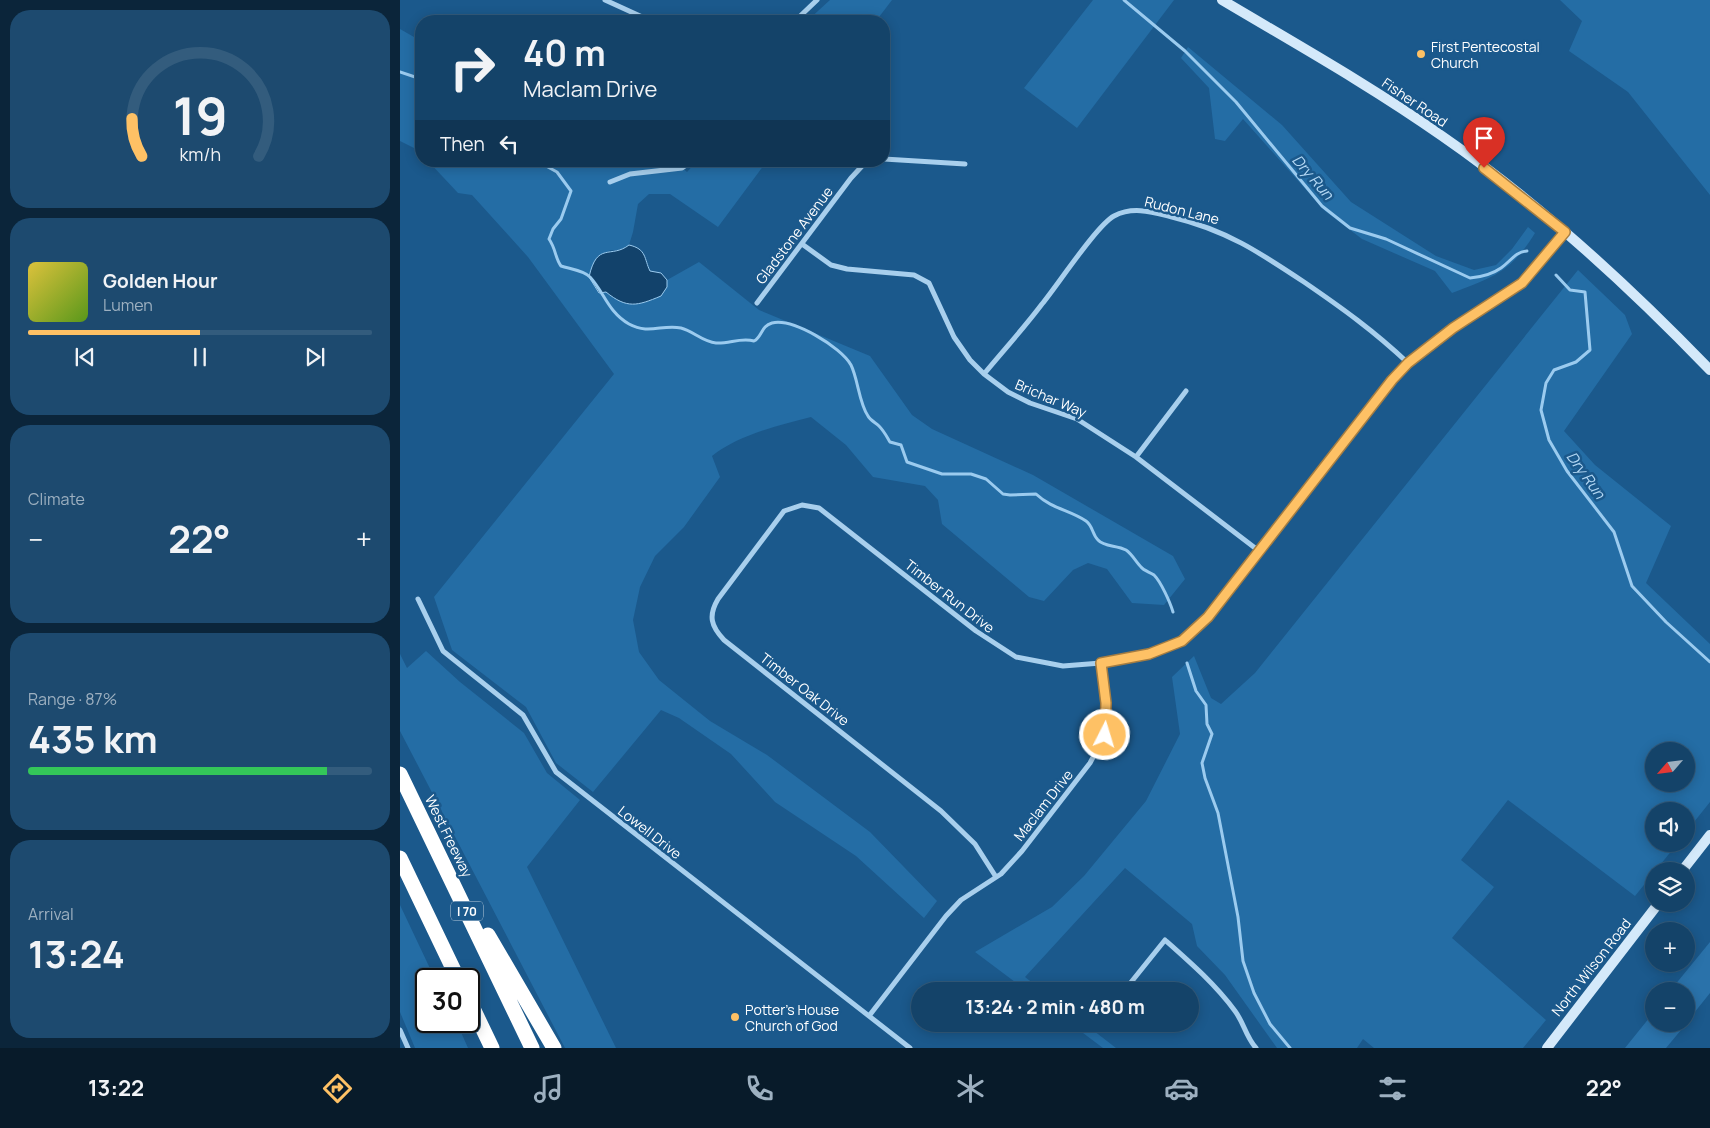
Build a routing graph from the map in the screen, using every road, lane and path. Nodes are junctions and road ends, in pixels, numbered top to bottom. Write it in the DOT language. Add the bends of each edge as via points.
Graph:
graph roads {
  1 [pos="605,0"];
  2 [pos="817,0"];
  3 [pos="1222,0"];
  4 [pos="638,15"];
  5 [pos="802,15"];
  6 [pos="890,159"];
  7 [pos="965,164"];
  8 [pos="683,167"];
  9 [pos="861,167"];
  10 [pos="610,182"];
  11 [pos="1565,232"];
  12 [pos="802,244"];
  13 [pos="757,303"];
  14 [pos="1408,363"];
  15 [pos="1710,370"];
  16 [pos="984,374"];
  17 [pos="1186,391"];
  18 [pos="1136,457"];
  19 [pos="802,505"];
  20 [pos="1259,551"];
  21 [pos="418,599"];
  22 [pos="1101,663"];
  23 [pos="400,774"];
  24 [pos="1710,835"];
  25 [pos="434,841"];
  26 [pos="400,858"];
  27 [pos="1689,862"];
  28 [pos="996,877"];
  29 [pos="1652,912"];
  30 [pos="453,968"];
  31 [pos="1131,982"];
  32 [pos="869,1016"];
  33 [pos="480,1023"];
  34 [pos="400,1030"];
  35 [pos="408,1048"];
  36 [pos="492,1048"];
  37 [pos="532,1048"];
  38 [pos="554,1048"];
  39 [pos="910,1048"];
  40 [pos="1256,1048"];
  41 [pos="1547,1048"];
  1 -- 4 [label="street"];
  2 -- 5 [label="street"];
  3 -- 11 [label="main road, Fisher Road" via="1442,136"];
  6 -- 7 [label="street"];
  8 -- 10 [label="street" via="630,174"];
  9 -- 12 [label="street, Gladstone Avenue"];
  11 -- 14 [label="street" via="1522,283 1453,328"];
  11 -- 15 [label="main road, Fisher Road"];
  12 -- 13 [label="street, Gladstone Avenue"];
  12 -- 16 [label="street, Brichar Way" via="831,265 914,275 928,283 954,337"];
  14 -- 16 [label="street, Rudon Lane" via="1358,318 1230,235 1146,210 1128,210 1112,217 1099,230"];
  14 -- 20 [label="street"];
  16 -- 18 [label="street, Brichar Way" via="1030,403 1077,419"];
  17 -- 18 [label="street"];
  18 -- 20 [label="street, Brichar Way"];
  19 -- 22 [label="street, Timber Run Drive" via="819,508 976,631 1016,657 1063,666"];
  19 -- 28 [label="street, Timber Oak Drive" via="784,511 718,599 712,610 714,627 724,640 941,811 975,844"];
  20 -- 22 [label="street" via="1208,617 1182,641 1149,654"];
  21 -- 32 [label="street, Lowell Drive" via="443,651 523,715 556,772"];
  22 -- 28 [label="street, Maclam Drive" via="1107,719 1105,735 1098,750 1022,851"];
  23 -- 25 [label="highway, West Freeway / I 70"];
  24 -- 27 [label="main road"];
  25 -- 37 [label="highway, West Freeway / I 70"];
  25 -- 38 [label="highway"];
  26 -- 30 [label="highway, I 70"];
  28 -- 32 [label="street, Maclam Drive" via="961,900 946,916"];
  29 -- 41 [label="main road, North Wilson Road"];
  31 -- 40 [label="street" via="1165,940 1212,981 1237,1014"];
  32 -- 39 [label="street, Lowell Drive"];
  33 -- 36 [label="highway"];
  34 -- 35 [label="street"];
}
